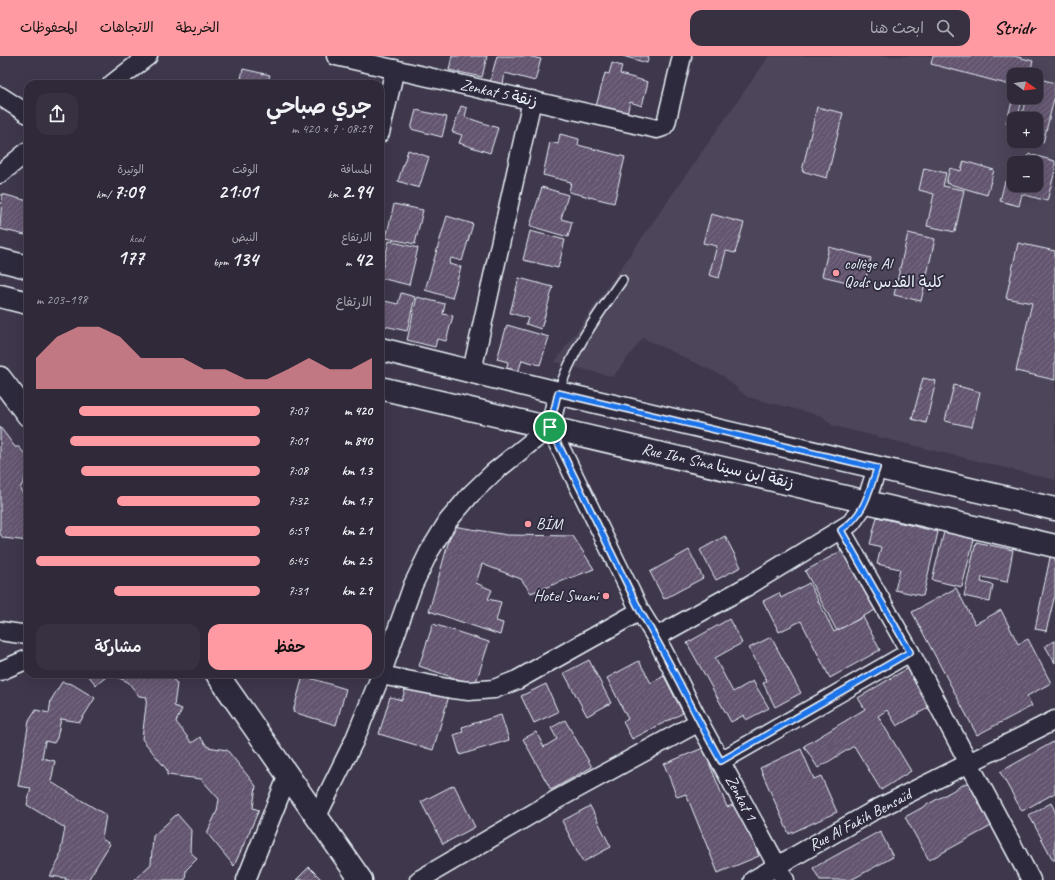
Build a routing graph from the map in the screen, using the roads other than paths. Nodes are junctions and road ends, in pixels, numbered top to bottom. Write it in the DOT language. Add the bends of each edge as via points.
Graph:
graph roads {
  1 [pos="336,56"];
  2 [pos="682,56"];
  3 [pos="142,58"];
  4 [pos="395,69"];
  5 [pos="117,80"];
  6 [pos="0,96"];
  7 [pos="532,100"];
  8 [pos="24,111"];
  9 [pos="384,116"];
  10 [pos="24,154"];
  11 [pos="0,174"];
  12 [pos="0,260"];
  13 [pos="24,266"];
  14 [pos="622,280"];
  15 [pos="0,296"];
  16 [pos="24,302"];
  17 [pos="384,350"];
  18 [pos="472,370"];
  19 [pos="0,378"];
  20 [pos="384,389"];
  21 [pos="558,393"];
  22 [pos="24,410"];
  23 [pos="550,427"];
  24 [pos="877,468"];
  25 [pos="866,502"];
  26 [pos="1055,508"];
  27 [pos="841,530"];
  28 [pos="1055,546"];
  29 [pos="640,611"];
  30 [pos="0,632"];
  31 [pos="24,635"];
  32 [pos="656,636"];
  33 [pos="910,652"];
  34 [pos="24,661"];
  35 [pos="384,667"];
  36 [pos="0,671"];
  37 [pos="384,676"];
  38 [pos="220,678"];
  39 [pos="380,678"];
  40 [pos="1055,720"];
  41 [pos="699,722"];
  42 [pos="721,761"];
  43 [pos="969,763"];
  44 [pos="288,775"];
  45 [pos="316,818"];
  46 [pos="782,873"];
  47 [pos="246,880"];
  48 [pos="361,880"];
  49 [pos="419,880"];
  50 [pos="753,880"];
  51 [pos="1031,880"];
  1 -- 4 [label="street, Zenkat 5 زنقة"];
  2 -- 7 [label="street, Zenkat 5 زنقة" via="666,123 657,129"];
  3 -- 5 [label="street"];
  4 -- 7 [label="street, Zenkat 5 زنقة"];
  4 -- 9 [label="street"];
  6 -- 8 [label="street"];
  7 -- 18 [label="street"];
  10 -- 11 [label="street"];
  12 -- 13 [label="main road"];
  14 -- 21 [label="lane" via="576,348"];
  15 -- 16 [label="main road"];
  17 -- 18 [label="main road"];
  18 -- 21 [label="main road"];
  19 -- 22 [label="main road"];
  20 -- 23 [label="main road, Rue Ibn Sina زنقة ابن سينا"];
  21 -- 23 [label="street"];
  21 -- 24 [label="main road"];
  23 -- 25 [label="main road, Rue Ibn Sina زنقة ابن سينا"];
  23 -- 29 [label="street, Zenkat 1"];
  23 -- 35 [label="street" via="493,473 448,521 413,585"];
  24 -- 25 [label="street"];
  24 -- 26 [label="main road"];
  25 -- 27 [label="street" via="852,523"];
  25 -- 28 [label="main road, Rue Ibn Sina زنقة ابن سينا"];
  27 -- 32 [label="street" via="746,587"];
  27 -- 33 [label="street"];
  29 -- 32 [label="street, Zenkat 1"];
  29 -- 37 [label="street" via="517,680 494,689 452,689"];
  30 -- 31 [label="street"];
  32 -- 41 [label="street, Zenkat 1"];
  33 -- 42 [label="street"];
  33 -- 43 [label="street"];
  34 -- 36 [label="street"];
  38 -- 44 [label="main road"];
  39 -- 45 [label="street" via="354,741"];
  40 -- 43 [label="street, Rue Al Fakih Bensaïd"];
  41 -- 42 [label="street, Zenkat 1"];
  41 -- 49 [label="street" via="554,801"];
  42 -- 46 [label="street, Zenkat 1"];
  43 -- 46 [label="street, Rue Al Fakih Bensaïd" via="860,818"];
  43 -- 51 [label="street"];
  44 -- 45 [label="main road"];
  44 -- 47 [label="street"];
  45 -- 48 [label="main road"];
  46 -- 50 [label="street, Rue Al Fakih Bensaïd"];
}
